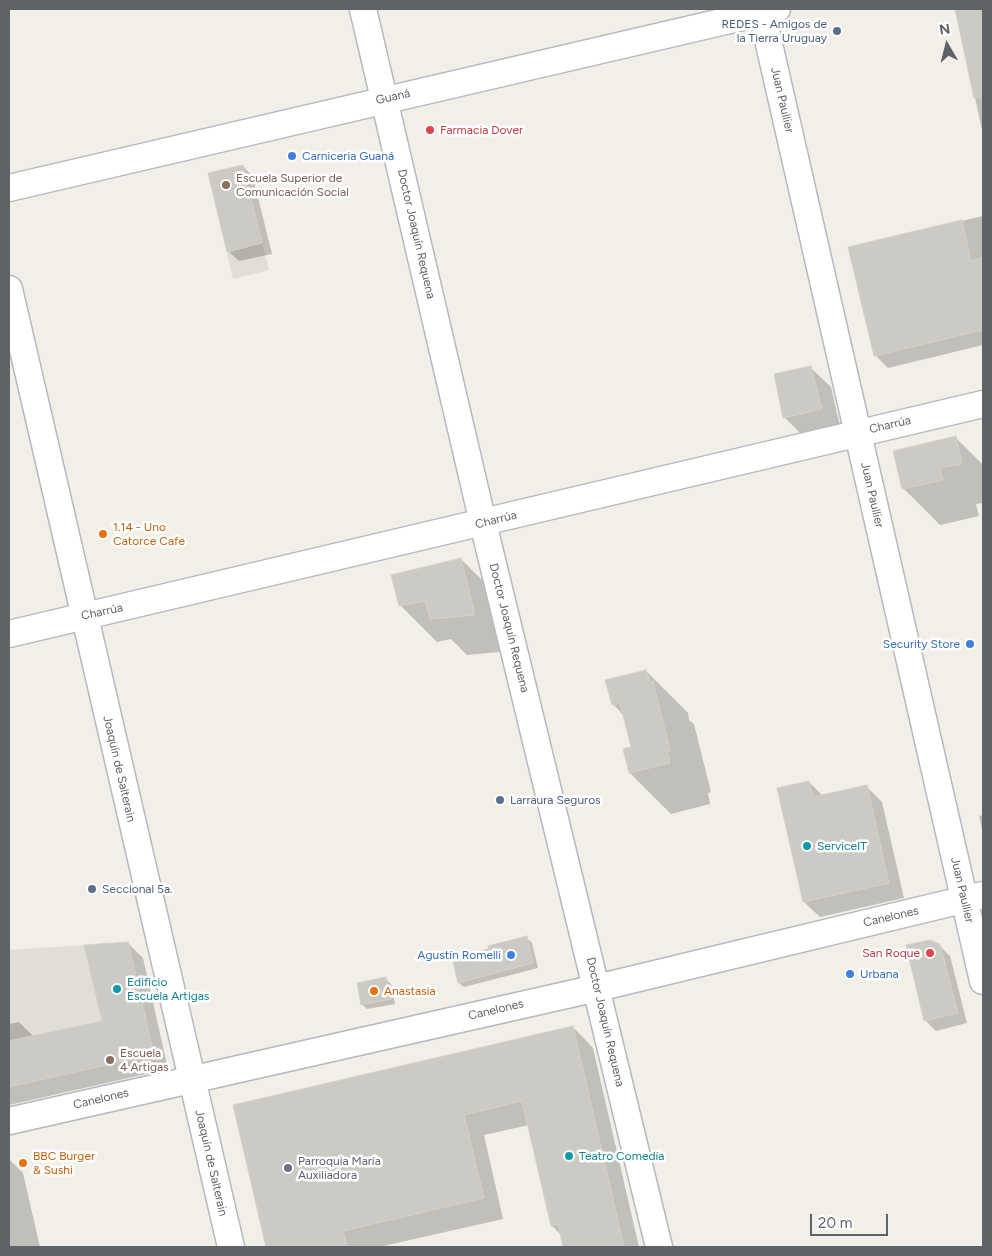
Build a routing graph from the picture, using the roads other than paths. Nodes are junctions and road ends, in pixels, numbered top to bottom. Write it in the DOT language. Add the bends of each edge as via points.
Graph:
graph roads {
  1 [pos="363,9"];
  2 [pos="767,10"];
  3 [pos="384,99"];
  4 [pos="9,188"];
  5 [pos="9,290"];
  6 [pos="983,404"];
  7 [pos="858,432"];
  8 [pos="483,523"];
  9 [pos="83,616"];
  10 [pos="9,634"];
  11 [pos="974,898"];
  12 [pos="983,981"];
  13 [pos="597,988"];
  14 [pos="191,1079"];
  15 [pos="9,1121"];
  16 [pos="231,1247"];
  17 [pos="659,1247"];
  1 -- 3 [label="street, Doctor Joaquín Requena"];
  2 -- 3 [label="street, Guaná"];
  2 -- 7 [label="street, Juan Paullier"];
  3 -- 4 [label="street, Guaná"];
  3 -- 8 [label="street, Doctor Joaquín Requena"];
  5 -- 9 [label="street, Joaquín de Salterain"];
  6 -- 7 [label="street, Charrúa"];
  7 -- 8 [label="street, Charrúa"];
  7 -- 11 [label="street, Juan Paullier"];
  8 -- 9 [label="street, Charrúa"];
  8 -- 13 [label="street, Doctor Joaquín Requena"];
  9 -- 10 [label="street, Charrúa"];
  9 -- 14 [label="street, Joaquín de Salterain"];
  11 -- 12 [label="street, Juan Paullier"];
  11 -- 13 [label="street, Canelones"];
  13 -- 14 [label="street, Canelones"];
  13 -- 17 [label="street, Doctor Joaquín Requena"];
  14 -- 15 [label="street, Canelones"];
  14 -- 16 [label="street, Joaquín de Salterain"];
}
